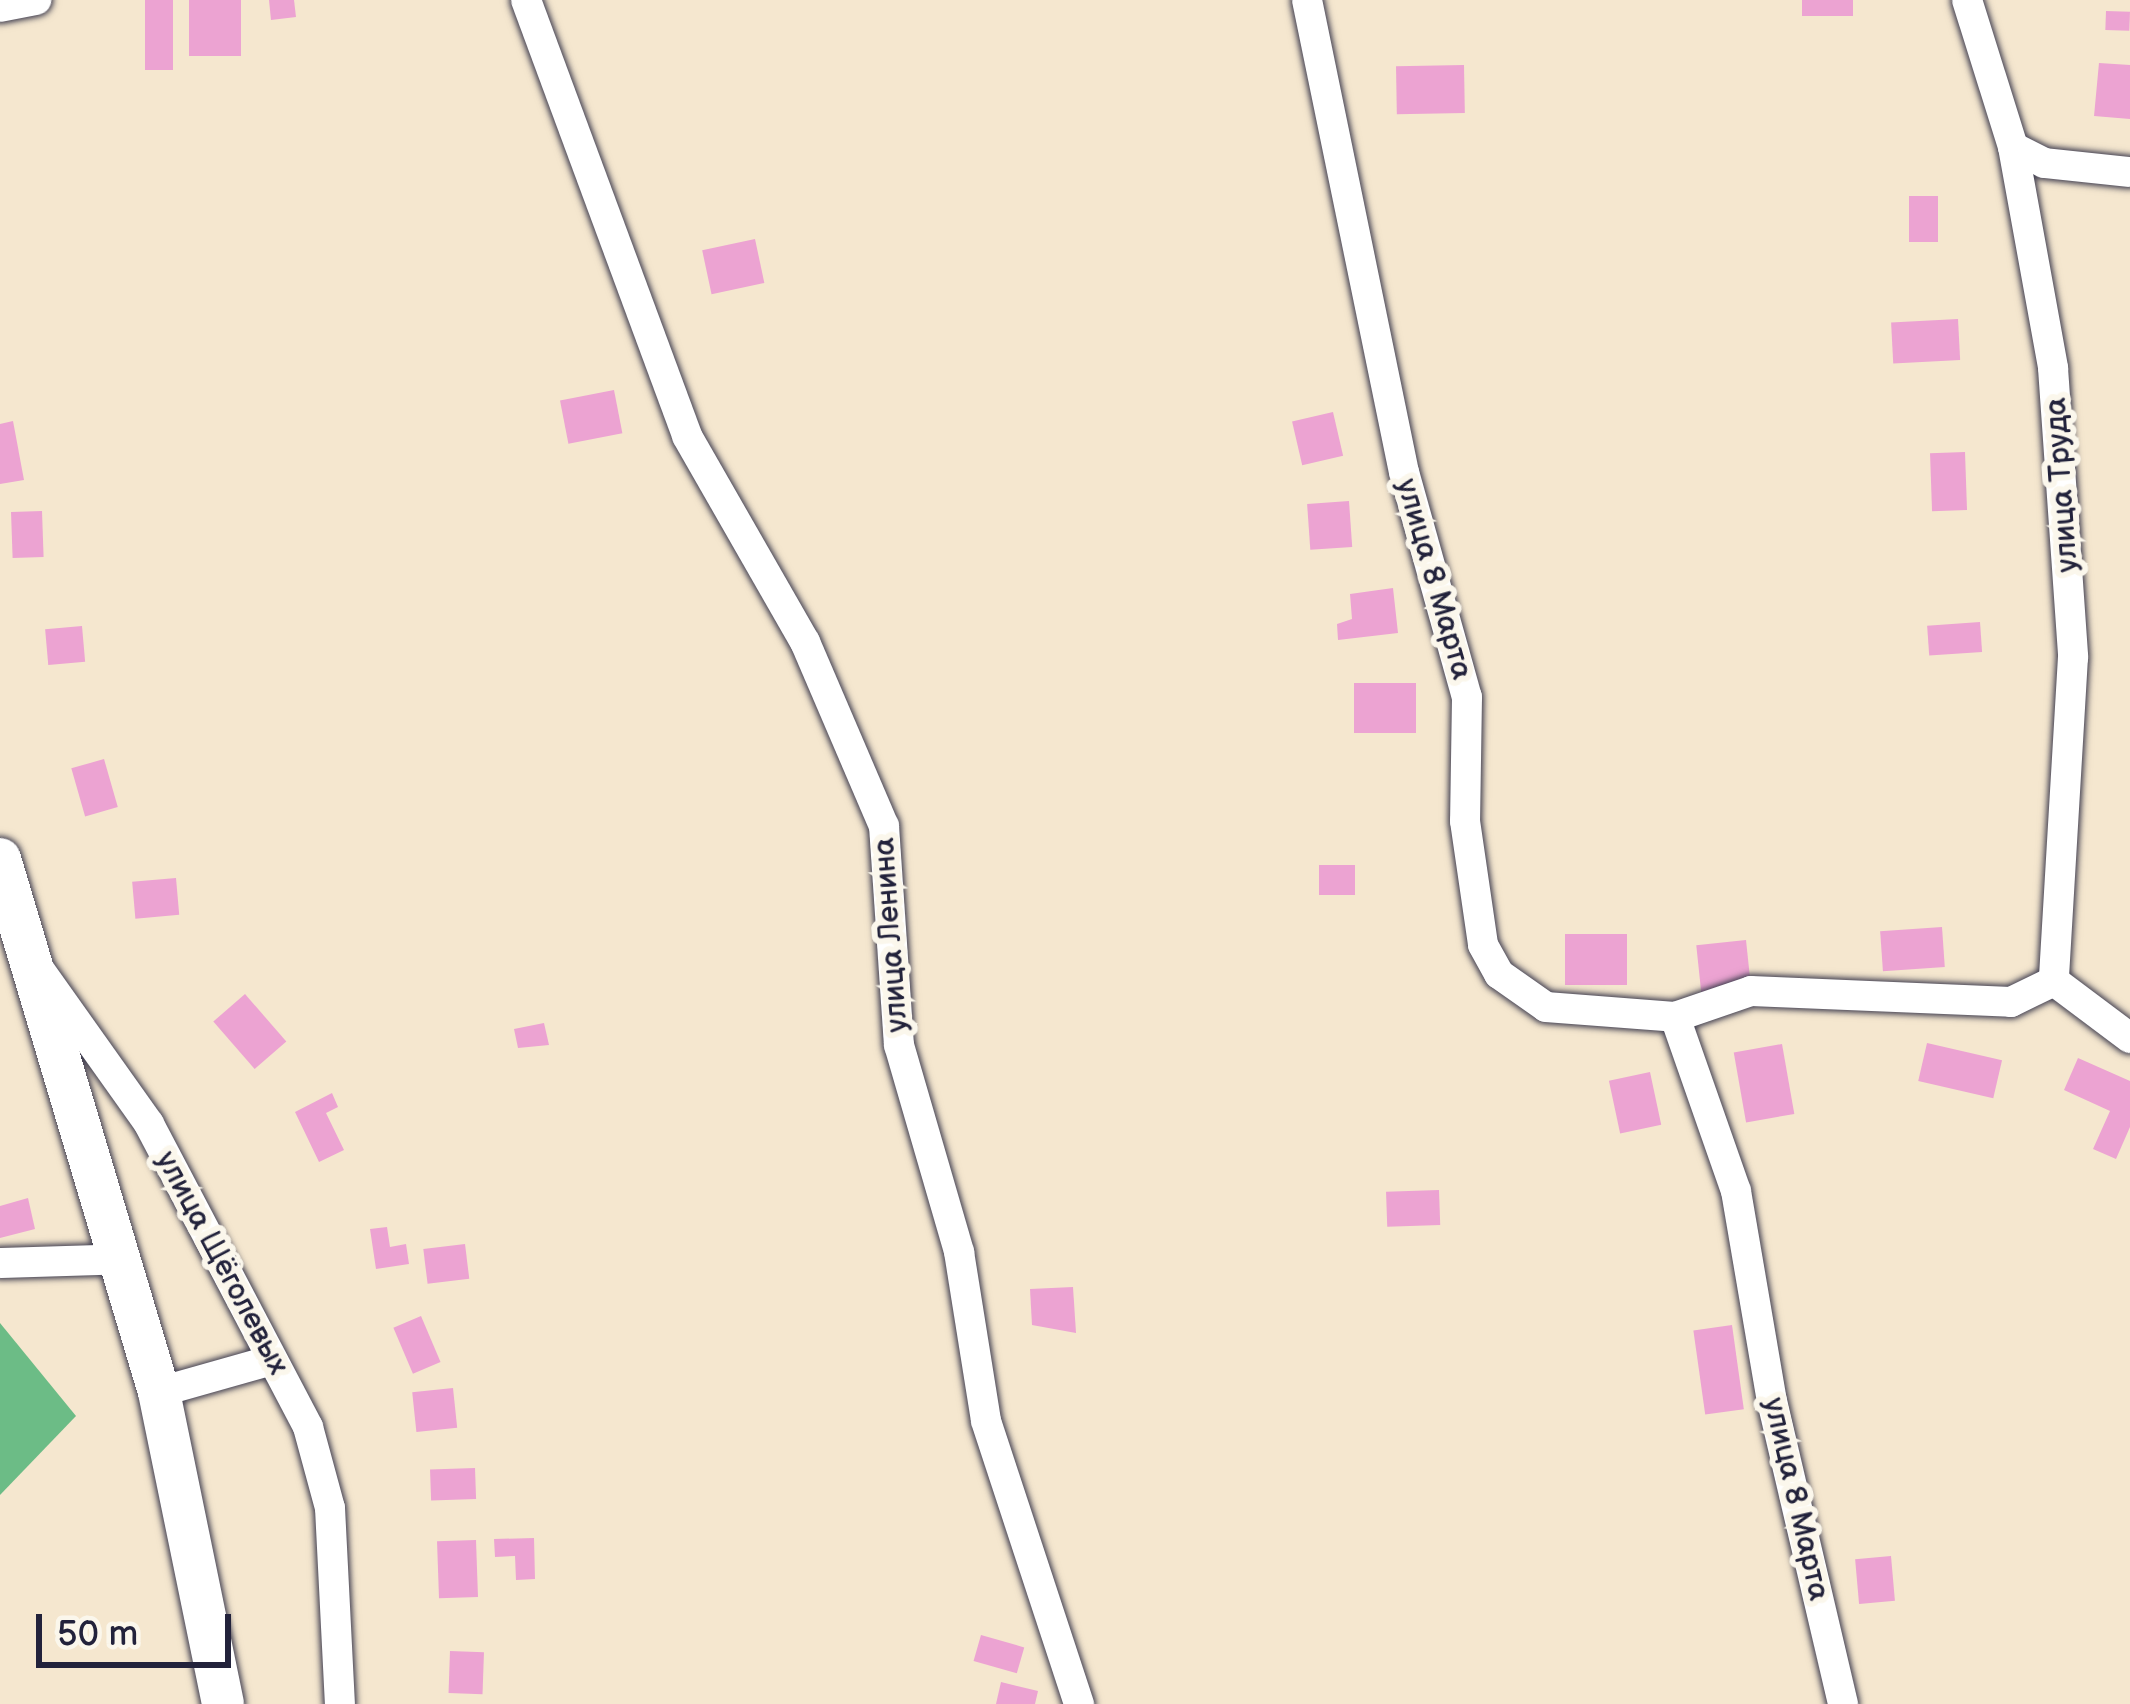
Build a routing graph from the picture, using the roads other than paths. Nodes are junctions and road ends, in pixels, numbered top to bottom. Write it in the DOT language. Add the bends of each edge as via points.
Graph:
graph roads {
  1 [pos="36,0"];
  2 [pos="526,0"];
  3 [pos="1307,0"];
  4 [pos="1967,0"];
  5 [pos="0,7"];
  6 [pos="2013,147"];
  7 [pos="2130,172"];
  8 [pos="0,859"];
  9 [pos="31,960"];
  10 [pos="2054,981"];
  11 [pos="1676,1017"];
  12 [pos="2130,1038"];
  13 [pos="124,1259"];
  14 [pos="0,1263"];
  15 [pos="272,1360"];
  16 [pos="160,1392"];
  17 [pos="223,1704"];
  18 [pos="340,1704"];
  19 [pos="1079,1704"];
  20 [pos="1843,1704"];
  1 -- 5 [label="street"];
  2 -- 19 [label="street, улица Ленина" via="687,436 805,642 884,826 899,1046 959,1252 986,1421"];
  3 -- 11 [label="street, улица 8 Марта" via="1404,472 1467,697 1465,821 1483,945 1499,974 1546,1007"];
  4 -- 6 [label="street, улица Труда"];
  6 -- 7 [label="street" via="2044,163"];
  6 -- 10 [label="street, улица Труда" via="2053,368 2072,638"];
  8 -- 9 [label="main road, улица Щёголевых"];
  9 -- 13 [label="main road"];
  9 -- 15 [label="street, улица Щёголевых" via="77,1012 149,1124"];
  10 -- 11 [label="street, улица 8 Марта" via="2011,1002 1751,991"];
  10 -- 12 [label="street"];
  11 -- 20 [label="street, улица 8 Марта" via="1736,1191 1772,1401"];
  13 -- 14 [label="street"];
  13 -- 16 [label="main road"];
  15 -- 16 [label="street"];
  15 -- 18 [label="street, улица Щёголевых" via="308,1426 330,1508"];
  16 -- 17 [label="main road"];
}
